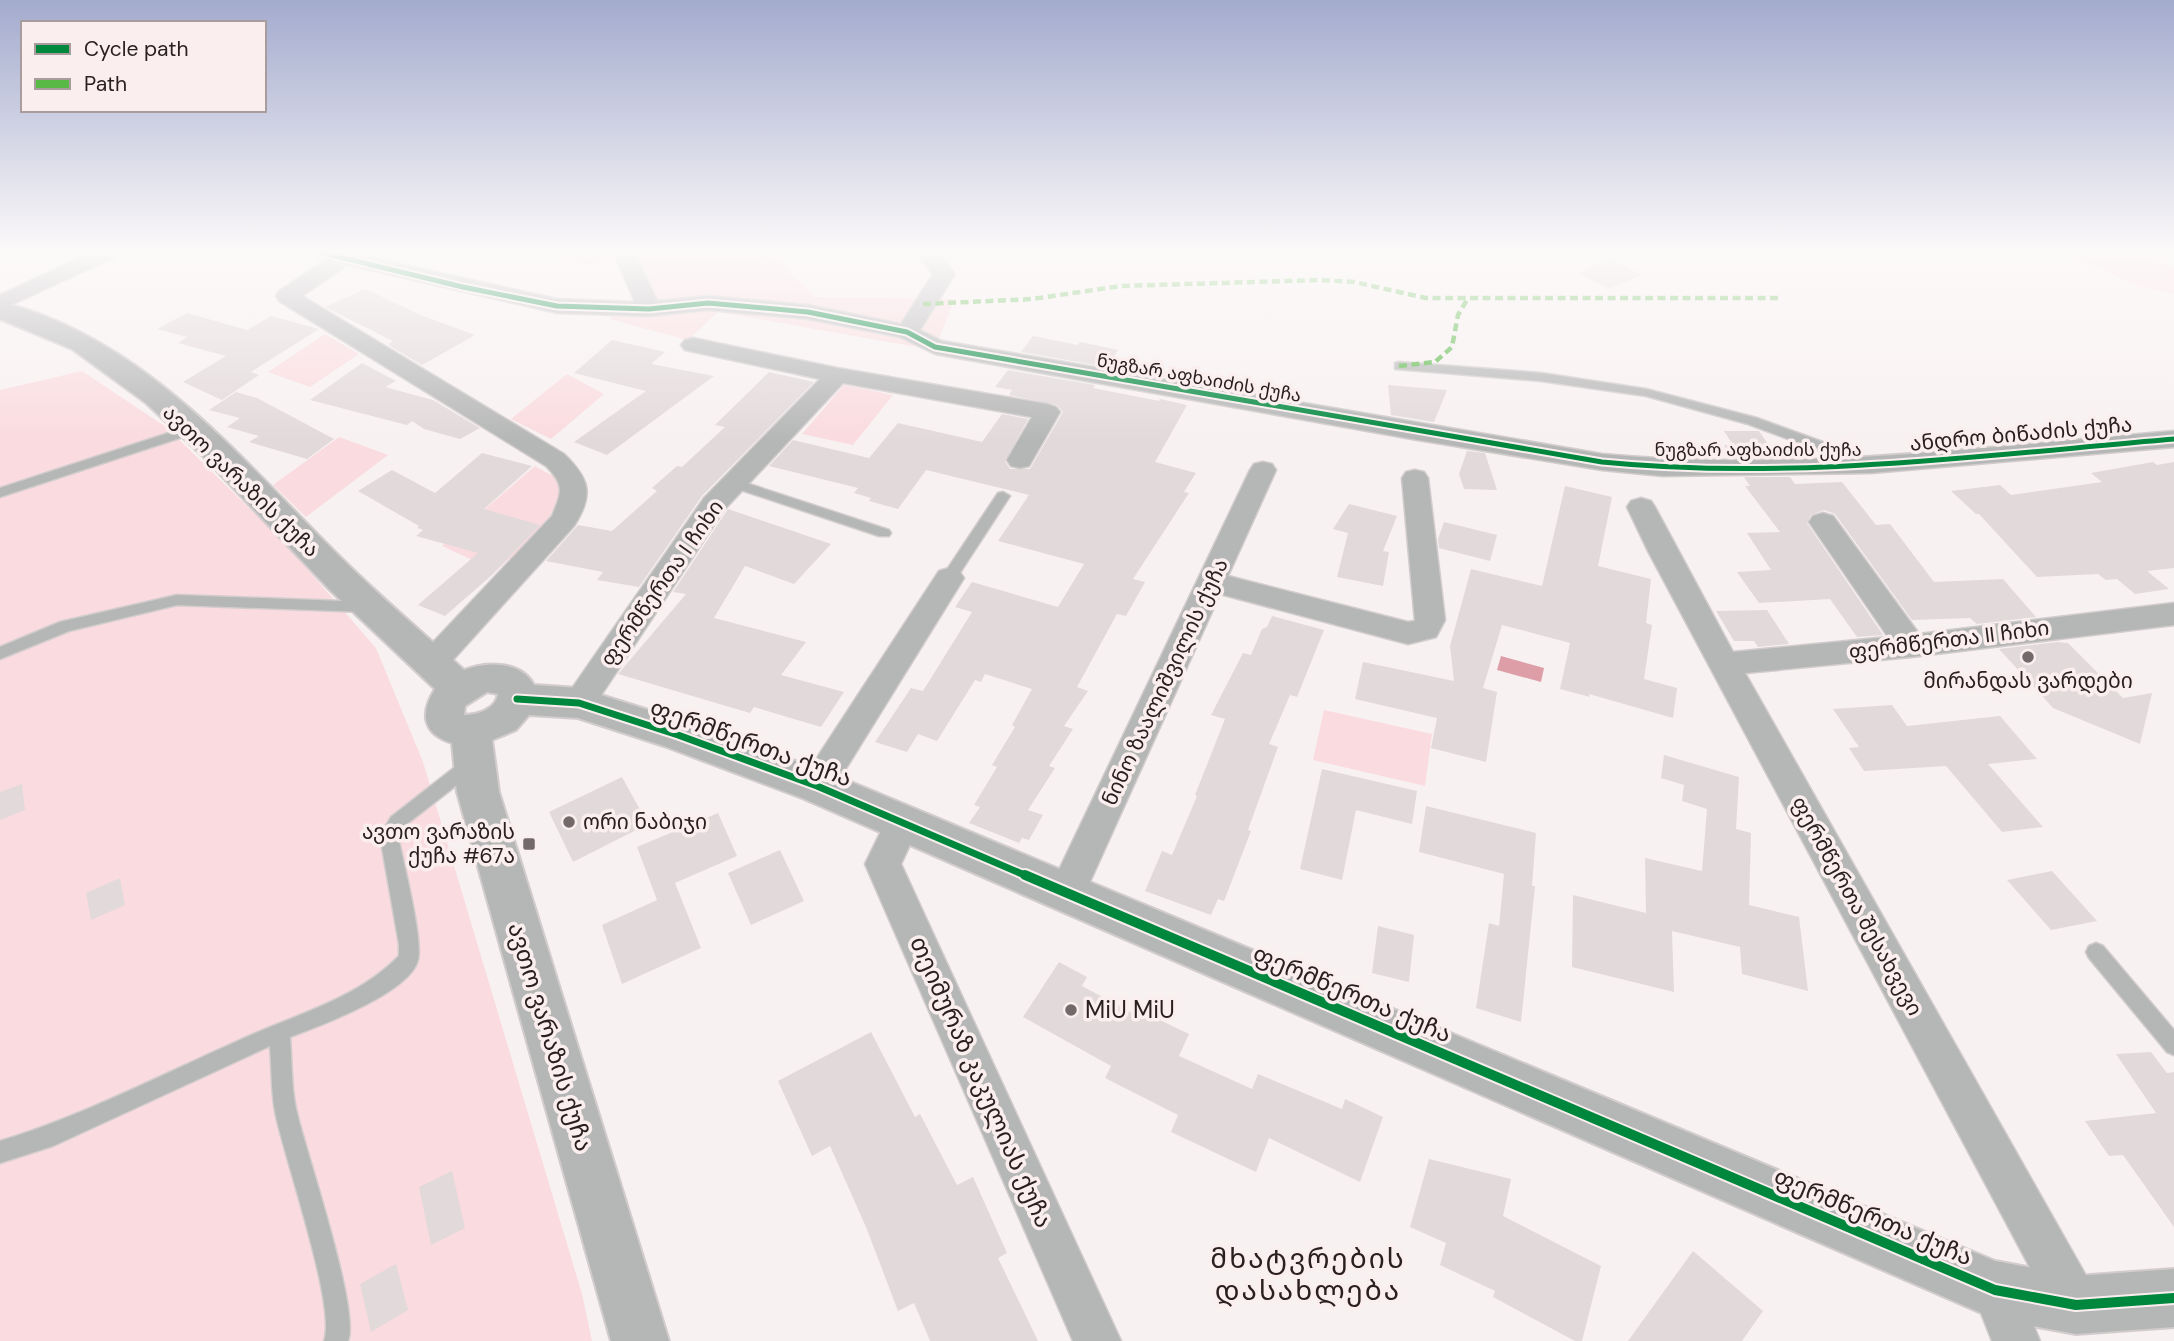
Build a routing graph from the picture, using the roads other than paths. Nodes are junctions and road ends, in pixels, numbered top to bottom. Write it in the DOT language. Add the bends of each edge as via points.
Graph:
graph roads {
  1 [pos="15,316"];
  2 [pos="319,316"];
  3 [pos="826,316"];
  4 [pos="917,316"];
  5 [pos="907,332"];
  6 [pos="693,345"];
  7 [pos="1399,366"];
  8 [pos="837,375"];
  9 [pos="193,429"];
  10 [pos="2174,439"];
  11 [pos="1020,460"];
  12 [pos="1871,465"];
  13 [pos="1263,470"];
  14 [pos="1415,478"];
  15 [pos="734,483"];
  16 [pos="0,493"];
  17 [pos="1003,496"];
  18 [pos="1641,507"];
  19 [pos="1823,522"];
  20 [pos="884,533"];
  21 [pos="949,578"];
  22 [pos="1211,582"];
  23 [pos="368,607"];
  24 [pos="2174,614"];
  25 [pos="1911,646"];
  26 [pos="0,653"];
  27 [pos="1725,664"];
  28 [pos="445,676"];
  29 [pos="517,699"];
  30 [pos="579,703"];
  31 [pos="474,761"];
  32 [pos="817,786"];
  33 [pos="902,823"];
  34 [pos="1067,893"];
  35 [pos="2096,952"];
  36 [pos="279,1032"];
  37 [pos="2174,1045"];
  38 [pos="0,1152"];
  39 [pos="1995,1290"];
  40 [pos="2174,1298"];
  41 [pos="2076,1305"];
  42 [pos="336,1341"];
  43 [pos="640,1341"];
  44 [pos="1097,1341"];
  45 [pos="2016,1341"];
  1 -- 9 [label="street, ავთო ვარაზის ქუჩა" via="92,349"];
  2 -- 28 [label="street" via="555,460 572,476 577,491 564,520"];
  3 -- 5 [label="street, ნუგზარ აფხაიძის ქუჩა"];
  4 -- 5 [label="street"];
  5 -- 12 [label="street, ნუგზარ აფხაიძის ქუჩა" via="935,347 1602,462 1714,469"];
  6 -- 8 [label="street"];
  7 -- 12 [label="lane" via="1550,377 1679,400 1781,429"];
  8 -- 11 [label="street" via="1047,412"];
  8 -- 15 [label="street, ფერმწერთა I ჩიხი"];
  9 -- 16 [label="lane"];
  9 -- 23 [label="street, ავთო ვარაზის ქუჩა"];
  10 -- 12 [label="street, ანდრო ბიწაძის ქუჩა"];
  13 -- 22 [label="street, ნინო ზაალიშვილის ქუჩა"];
  14 -- 22 [label="street" via="1430,620 1425,629 1408,633"];
  15 -- 20 [label="lane"];
  15 -- 30 [label="street, ფერმწერთა I ჩიხი" via="714,505"];
  17 -- 21 [label="lane"];
  18 -- 27 [label="street, ფერმწერთა შესახვევი"];
  19 -- 25 [label="street"];
  21 -- 32 [label="street"];
  22 -- 34 [label="street, ნინო ზაალიშვილის ქუჩა"];
  23 -- 26 [label="lane" via="177,600 65,626"];
  23 -- 28 [label="street, ავთო ვარაზის ქუჩა"];
  24 -- 25 [label="street, ფერმწერთა II ჩიხი"];
  25 -- 27 [label="street, ფერმწერთა II ჩიხი"];
  27 -- 41 [label="street, ფერმწერთა შესახვევი"];
  28 -- 29 [label="street" via="504,679 517,691"];
  28 -- 31 [label="street" via="444,719 458,730"];
  29 -- 30 [label="street, ფერმწერთა ქუჩა"];
  29 -- 31 [label="street" via="496,723"];
  30 -- 31 [label="street" via="552,709 515,728 488,759"];
  30 -- 32 [label="street, ფერმწერთა ქუჩა"];
  31 -- 36 [label="lane" via="397,822 390,836 408,960 363,997"];
  31 -- 43 [label="street, ავთო ვარაზის ქუჩა"];
  32 -- 33 [label="street, ფერმწერთა ქუჩა"];
  33 -- 34 [label="street, ფერმწერთა ქუჩა"];
  33 -- 44 [label="street, თეიმურაზ კაკულიას ქუჩა" via="883,864"];
  34 -- 39 [label="street, ფერმწერთა ქუჩა"];
  35 -- 37 [label="lane"];
  36 -- 38 [label="lane" via="45,1138"];
  36 -- 42 [label="lane" via="286,1114 335,1298"];
  39 -- 41 [label="street, ფერმწერთა ქუჩა"];
  39 -- 45 [label="street"];
  40 -- 41 [label="street, ფერმწერთა ქუჩა"];
}
